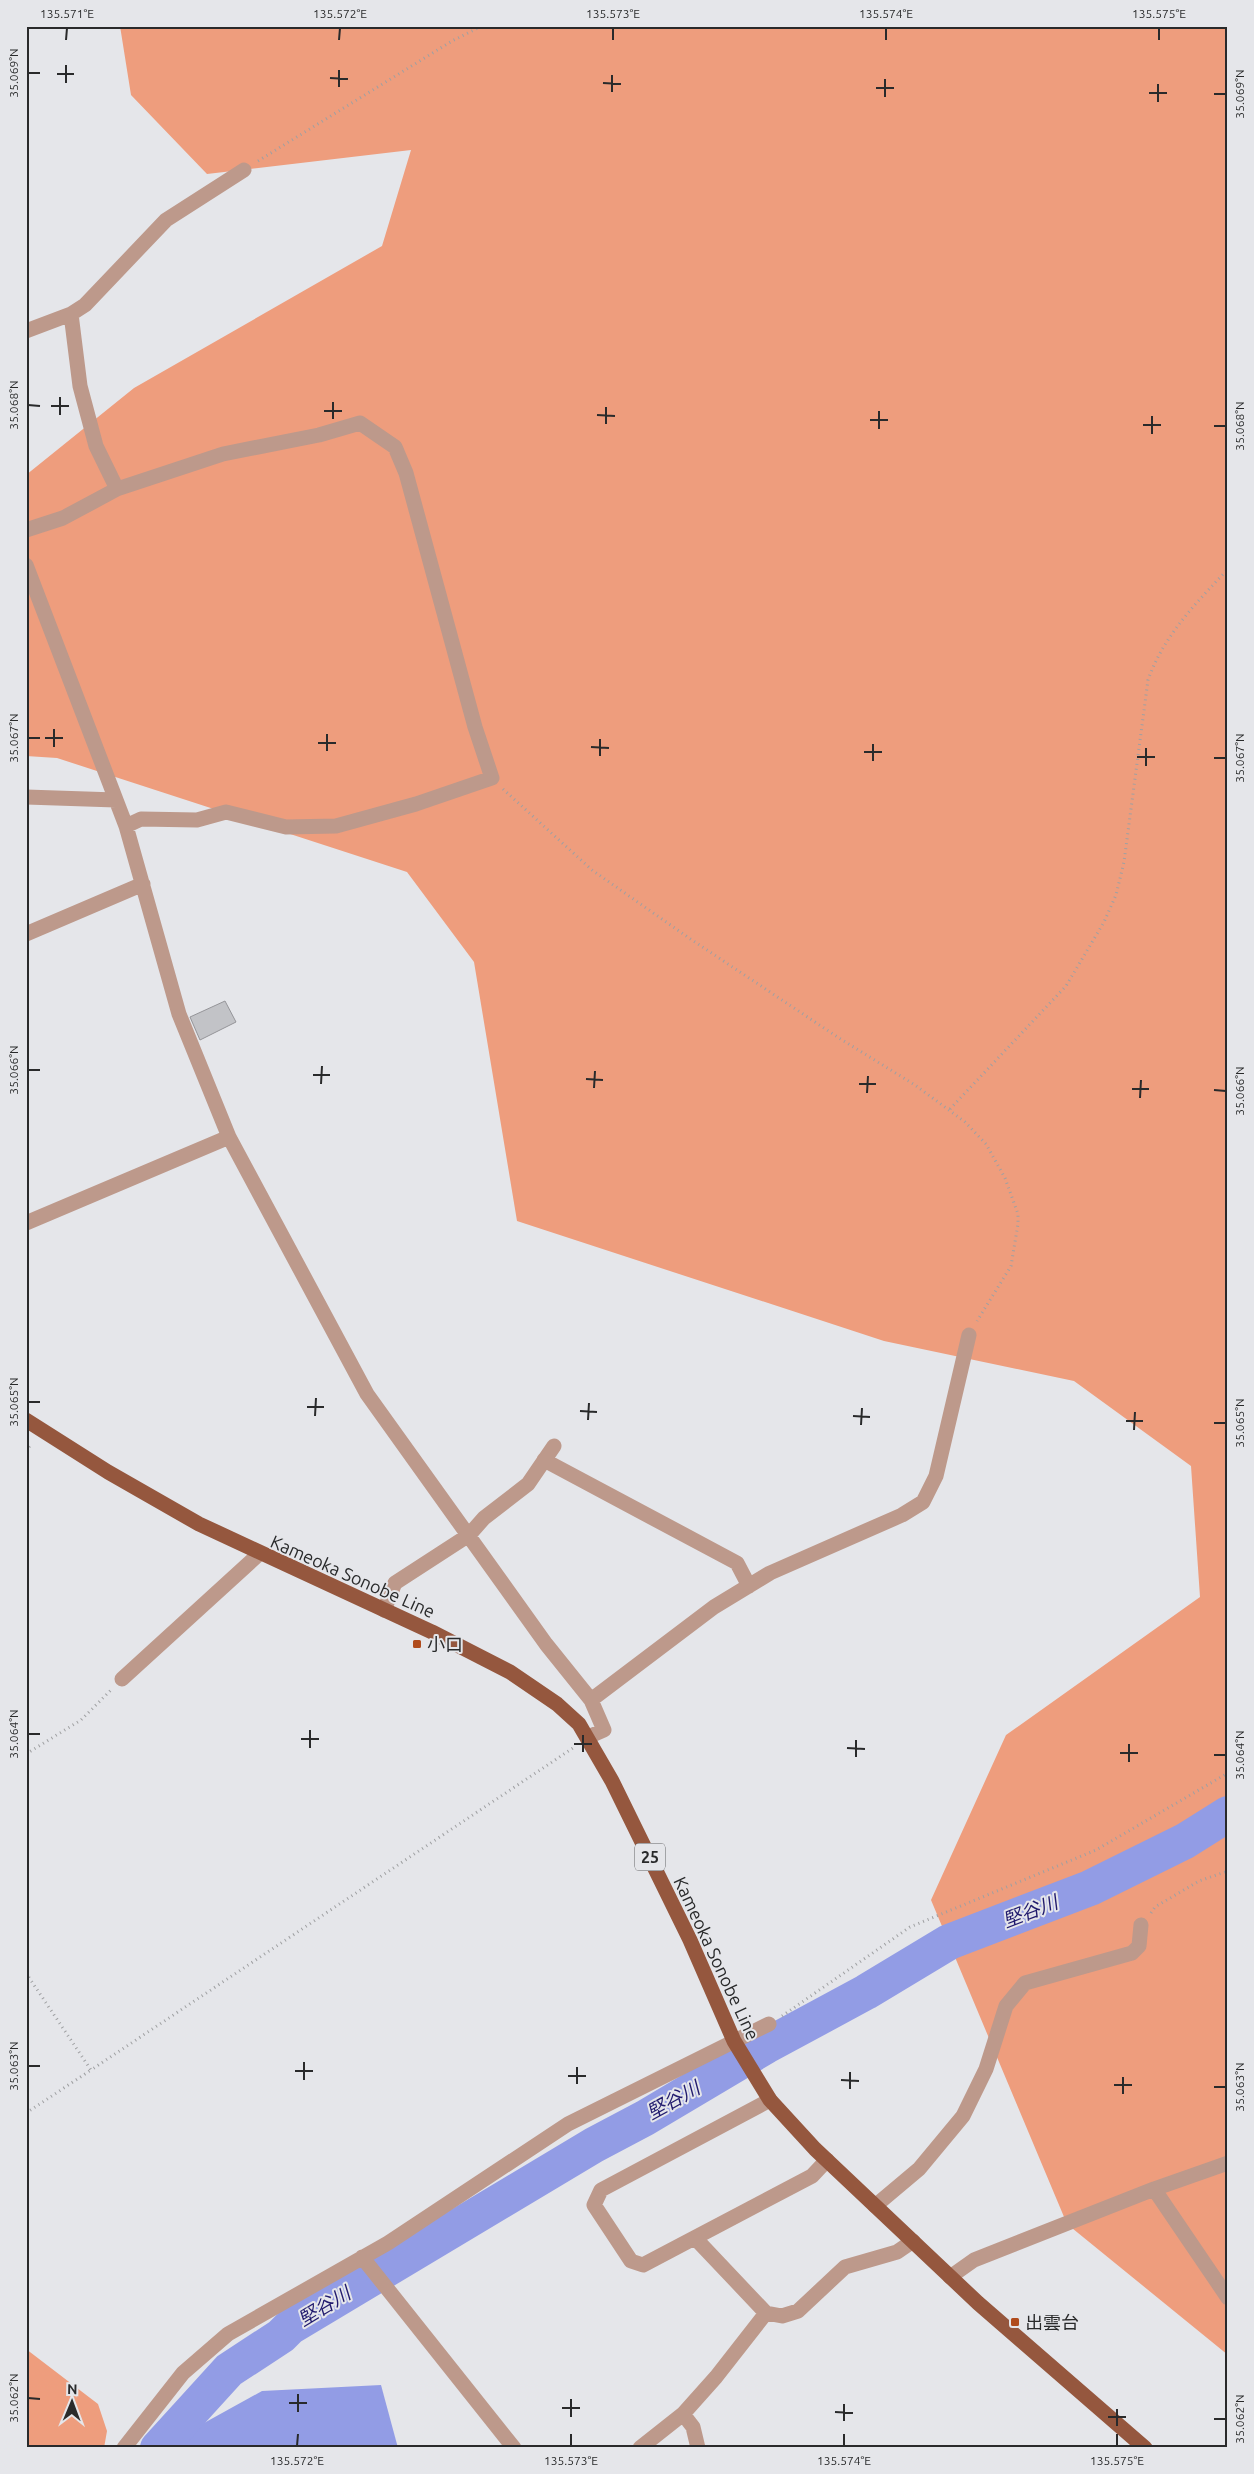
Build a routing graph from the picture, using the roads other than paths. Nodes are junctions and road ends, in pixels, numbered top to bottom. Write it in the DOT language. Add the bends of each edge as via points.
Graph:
graph roads {
  1 [pos="244,170"];
  2 [pos="71,314"];
  3 [pos="26,331"];
  4 [pos="117,489"];
  5 [pos="26,530"];
  6 [pos="26,565"];
  7 [pos="26,797"];
  8 [pos="116,800"];
  9 [pos="126,826"];
  10 [pos="142,884"];
  11 [pos="26,934"];
  12 [pos="229,1137"];
  13 [pos="26,1223"];
  14 [pos="969,1334"];
  15 [pos="26,1420"];
  16 [pos="554,1446"];
  17 [pos="544,1460"];
  18 [pos="469,1535"];
  19 [pos="259,1554"];
  20 [pos="749,1586"];
  21 [pos="384,1610"];
  22 [pos="122,1679"];
  23 [pos="591,1700"];
  24 [pos="588,1738"];
  25 [pos="1141,1926"];
  26 [pos="769,2024"];
  27 [pos="734,2041"];
  28 [pos="770,2100"];
  29 [pos="827,2160"];
  30 [pos="1228,2163"];
  31 [pos="1154,2189"];
  32 [pos="875,2206"];
  33 [pos="695,2238"];
  34 [pos="913,2241"];
  35 [pos="362,2257"];
  36 [pos="950,2277"];
  37 [pos="1228,2298"];
  38 [pos="766,2313"];
  39 [pos="683,2414"];
  40 [pos="124,2448"];
  41 [pos="514,2448"];
  42 [pos="640,2448"];
  43 [pos="698,2448"];
  44 [pos="1145,2448"];
  1 -- 2 [label="street" via="166,220 85,305"];
  2 -- 3 [label="street"];
  2 -- 4 [label="street" via="80,386 96,446"];
  4 -- 5 [label="street" via="63,518"];
  4 -- 9 [label="street" via="223,454 319,435 360,423 395,447 406,473 475,727 492,778 336,826 286,827 226,812 197,820 142,819"];
  6 -- 8 [label="street"];
  7 -- 8 [label="street"];
  8 -- 9 [label="street"];
  9 -- 10 [label="street"];
  10 -- 11 [label="street"];
  10 -- 12 [label="street" via="179,1014"];
  12 -- 13 [label="street"];
  12 -- 18 [label="street" via="367,1394"];
  14 -- 20 [label="street" via="936,1476 923,1502 902,1515 770,1573"];
  15 -- 19 [label="main road, Kameoka Sonobe Line / 25" via="150,1496"];
  16 -- 17 [label="street"];
  17 -- 18 [label="street" via="528,1484 484,1518"];
  17 -- 20 [label="street" via="737,1563"];
  18 -- 21 [label="street" via="395,1583"];
  18 -- 23 [label="street" via="546,1644"];
  19 -- 21 [label="main road, Kameoka Sonobe Line / 25"];
  19 -- 22 [label="street"];
  20 -- 23 [label="street" via="714,1608"];
  21 -- 24 [label="main road, Kameoka Sonobe Line / 25" via="510,1672 557,1704 579,1724"];
  23 -- 24 [label="street" via="604,1730"];
  24 -- 27 [label="main road, Kameoka Sonobe Line / 25" via="690,1940"];
  25 -- 32 [label="street" via="1139,1946 1132,1953 1025,1983 1006,2006 986,2069 963,2116 919,2169"];
  26 -- 27 [label="street"];
  27 -- 28 [label="main road, Kameoka Sonobe Line / 25"];
  27 -- 35 [label="street" via="568,2124"];
  28 -- 29 [label="main road, Kameoka Sonobe Line / 25"];
  28 -- 33 [label="street" via="601,2190 594,2205 631,2261 643,2265"];
  29 -- 32 [label="main road, Kameoka Sonobe Line / 25"];
  29 -- 33 [label="street" via="812,2176"];
  30 -- 31 [label="street"];
  31 -- 36 [label="street" via="974,2260"];
  31 -- 37 [label="street"];
  32 -- 34 [label="main road, Kameoka Sonobe Line / 25"];
  33 -- 38 [label="street"];
  34 -- 36 [label="main road, Kameoka Sonobe Line / 25"];
  34 -- 38 [label="street" via="897,2252 845,2267 798,2311 782,2316"];
  35 -- 40 [label="street" via="228,2334 183,2374"];
  35 -- 41 [label="street"];
  36 -- 44 [label="main road, Kameoka Sonobe Line / 25"];
  38 -- 39 [label="street"];
  39 -- 42 [label="street"];
  39 -- 43 [label="street" via="693,2426"];
}
